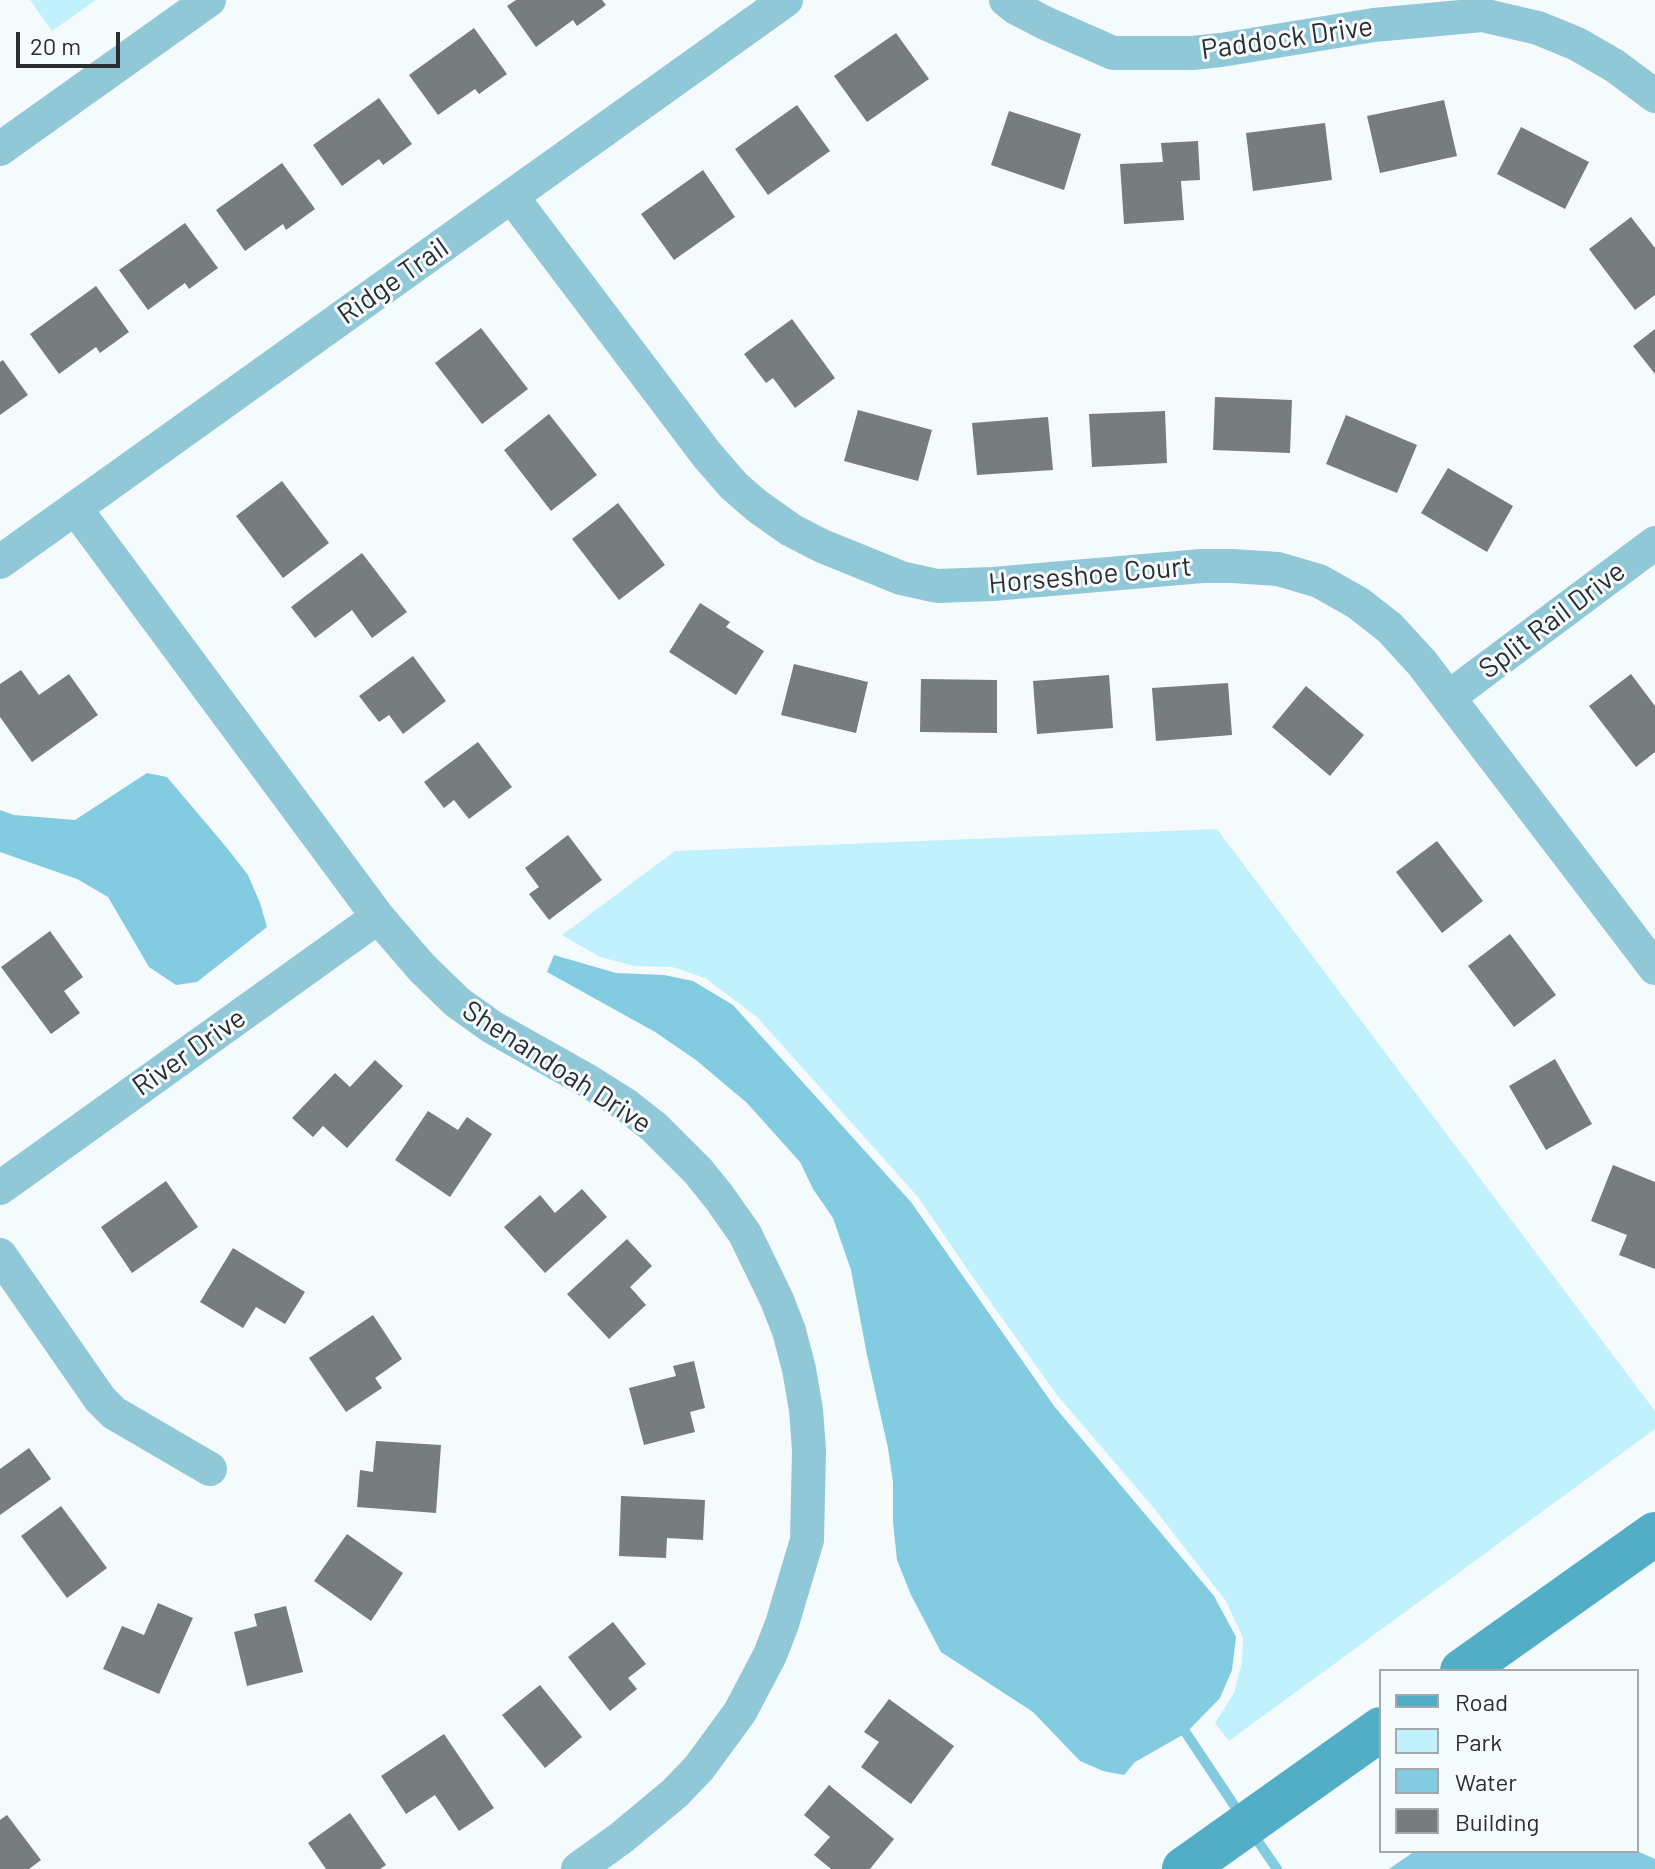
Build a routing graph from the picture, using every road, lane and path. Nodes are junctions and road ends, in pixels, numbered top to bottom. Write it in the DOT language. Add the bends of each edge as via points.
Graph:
graph roads {
  1 [pos="209,0"];
  2 [pos="786,0"];
  3 [pos="1006,0"];
  4 [pos="1655,96"];
  5 [pos="0,149"];
  6 [pos="512,197"];
  7 [pos="75,508"];
  8 [pos="1655,543"];
  9 [pos="0,562"];
  10 [pos="1449,697"];
  11 [pos="378,917"];
  12 [pos="1655,968"];
  13 [pos="0,1188"];
  14 [pos="0,1255"];
  15 [pos="210,1469"];
  16 [pos="1655,1534"];
  17 [pos="1465,1669"];
  18 [pos="1379,1730"];
  19 [pos="578,1869"];
  20 [pos="1184,1869"];
  1 -- 5 [label="street"];
  2 -- 6 [label="street, Ridge Trail"];
  3 -- 4 [label="street, Paddock Drive" via="1113,53 1192,53 1374,25 1482,15 1577,44"];
  6 -- 7 [label="street, Ridge Trail"];
  6 -- 10 [label="street, Horseshoe Court" via="707,455 734,486 791,530 901,578 937,586 1202,566 1278,569 1319,581 1358,603 1390,628"];
  7 -- 9 [label="street, Ridge Trail"];
  7 -- 11 [label="street, Shenandoah Drive"];
  8 -- 10 [label="street, Split Rail Drive"];
  10 -- 12 [label="street, Horseshoe Court"];
  11 -- 13 [label="street, River Drive"];
  11 -- 19 [label="street, Shenandoah Drive" via="457,1002 626,1105 698,1171 745,1234 777,1300 799,1369 809,1450 807,1540 770,1655 740,1712 699,1768"];
  14 -- 15 [label="street" via="100,1399 114,1413"];
  16 -- 17 [label="main road"];
  18 -- 20 [label="main road"];
}
